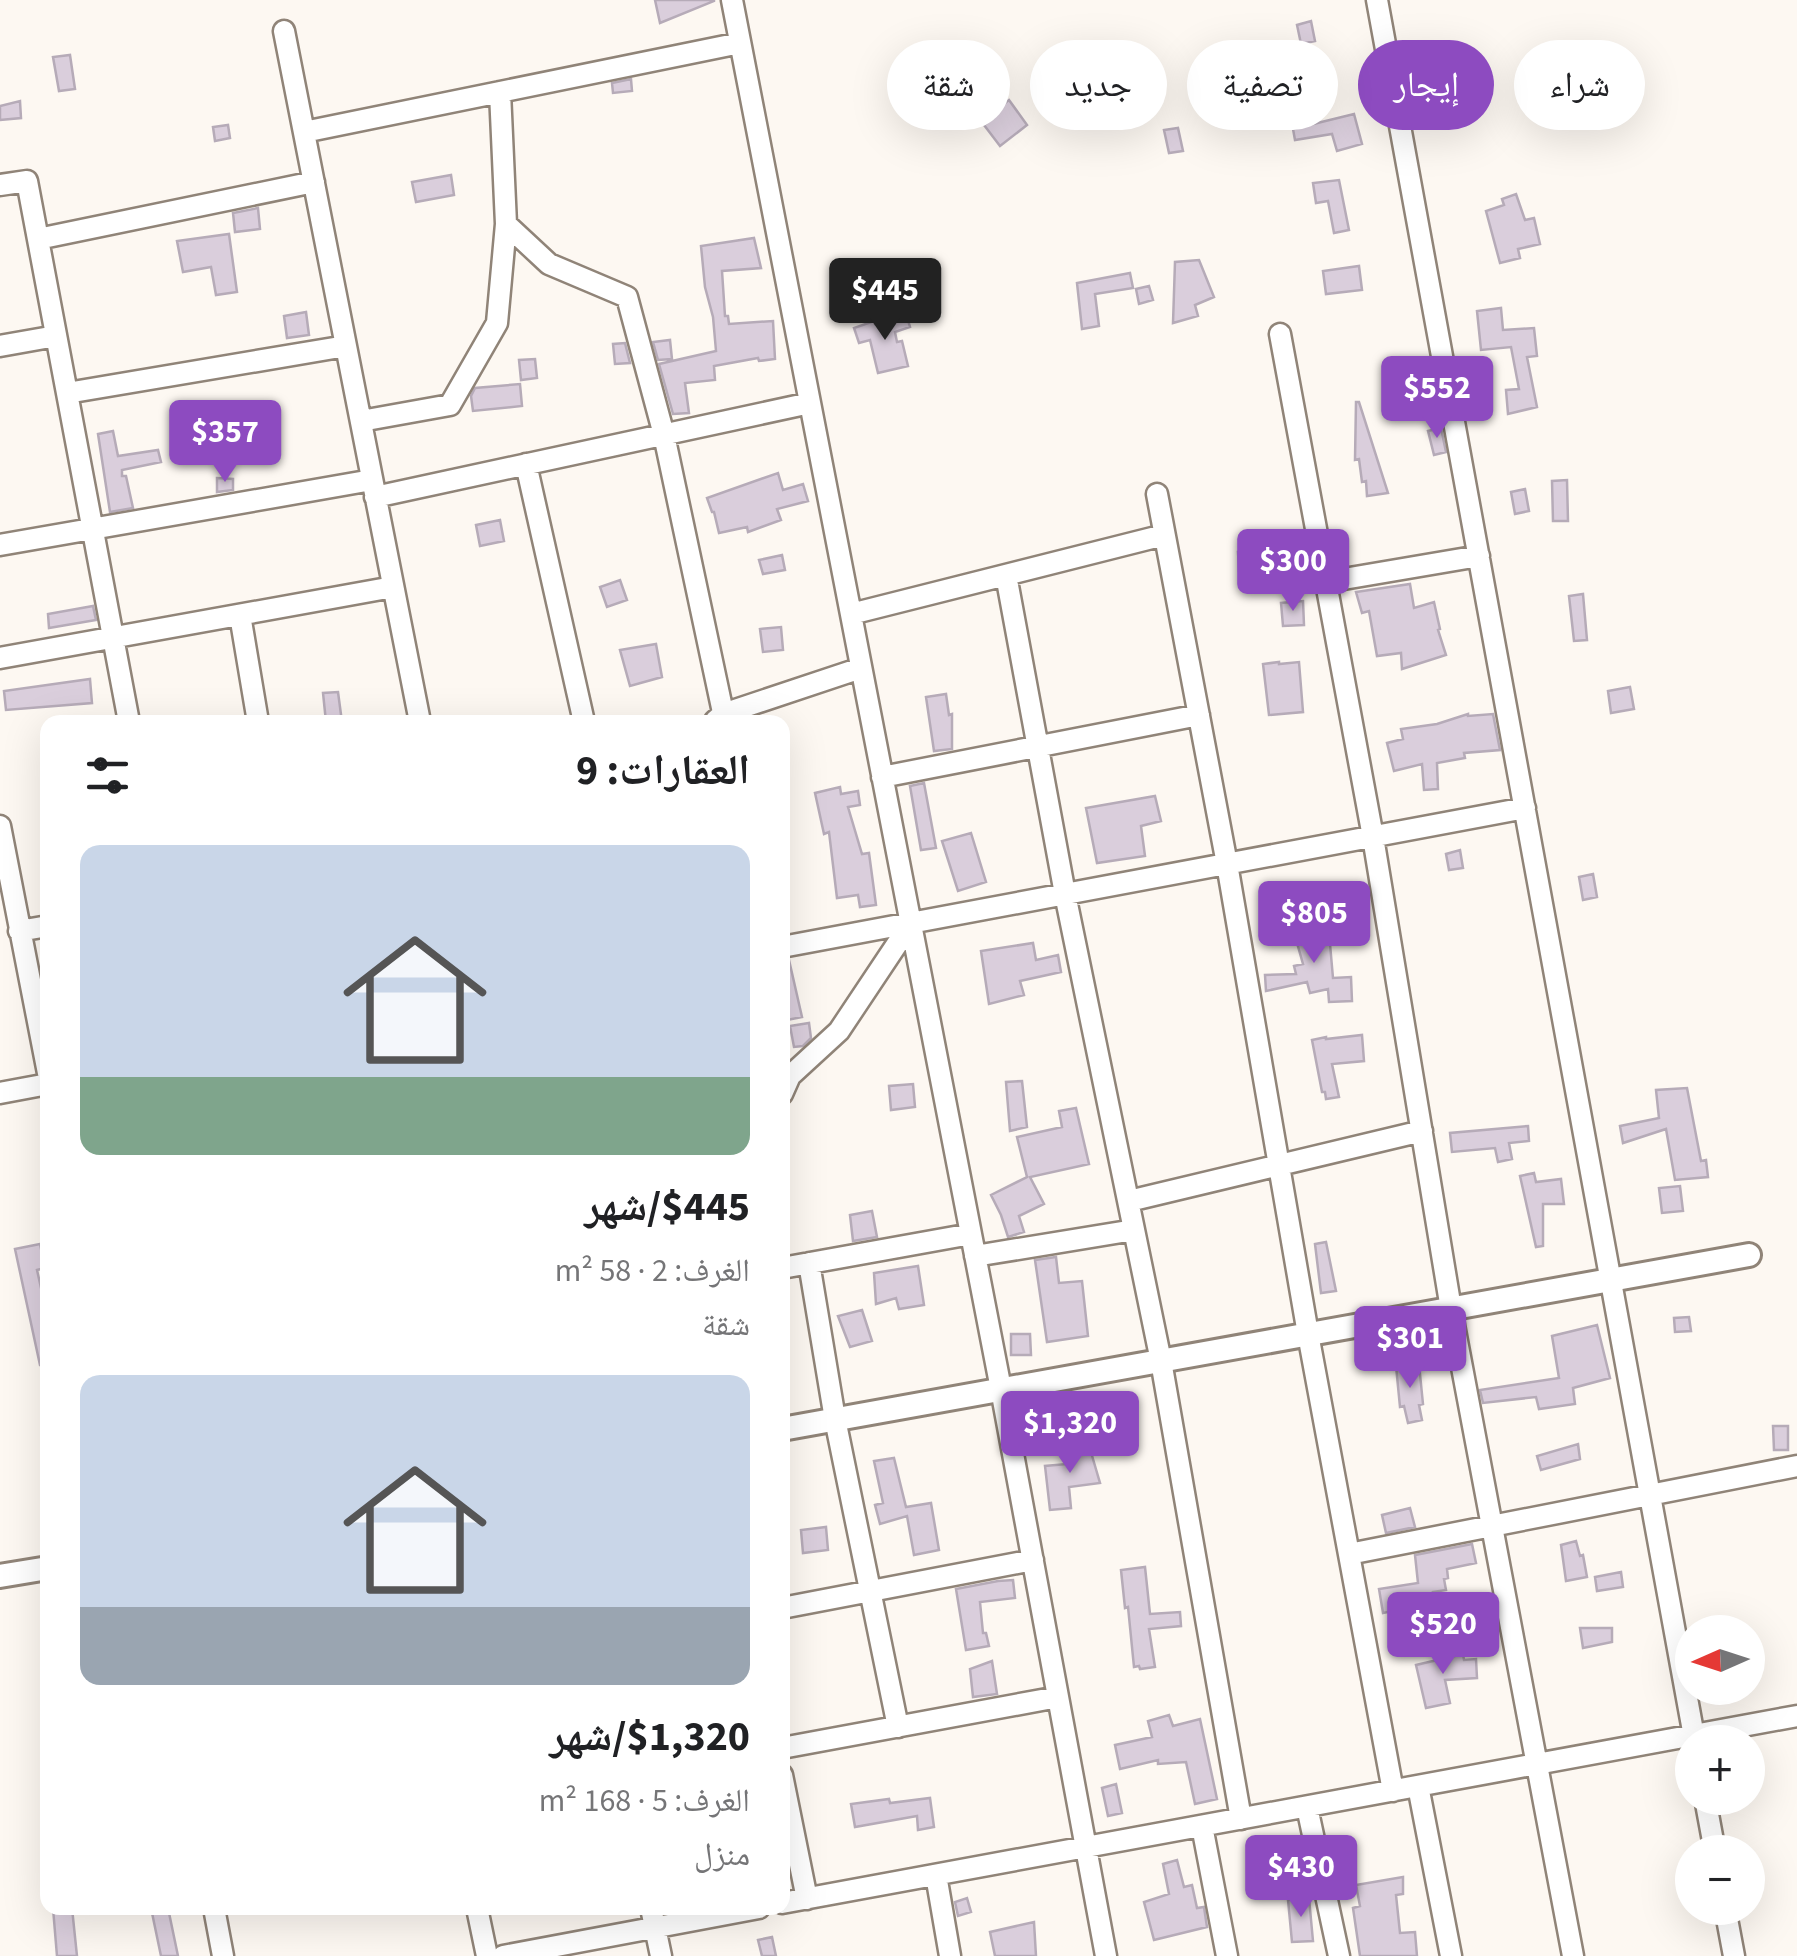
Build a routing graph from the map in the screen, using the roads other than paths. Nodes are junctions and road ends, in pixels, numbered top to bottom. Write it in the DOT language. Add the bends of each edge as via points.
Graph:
graph roads {
  1 [pos="732,0"];
  2 [pos="1378,0"];
  3 [pos="284,31"];
  4 [pos="740,43"];
  5 [pos="500,92"];
  6 [pos="304,132"];
  7 [pos="314,182"];
  8 [pos="0,184"];
  9 [pos="506,224"];
  10 [pos="38,239"];
  11 [pos="1280,334"];
  12 [pos="56,336"];
  13 [pos="0,346"];
  14 [pos="346,346"];
  15 [pos="67,393"];
  16 [pos="810,404"];
  17 [pos="360,421"];
  18 [pos="664,435"];
  19 [pos="526,464"];
  20 [pos="374,488"];
  21 [pos="1156,494"];
  22 [pos="92,529"];
  23 [pos="1164,535"];
  24 [pos="0,545"];
  25 [pos="1479,556"];
  26 [pos="1006,575"];
  27 [pos="1326,582"];
  28 [pos="393,588"];
  29 [pos="851,614"];
  30 [pos="240,615"];
  31 [pos="113,638"];
  32 [pos="0,658"];
  33 [pos="862,668"];
  34 [pos="128,715"];
  35 [pos="257,715"];
  36 [pos="419,715"];
  37 [pos="582,715"];
  38 [pos="719,715"];
  39 [pos="734,715"];
  40 [pos="1198,715"];
  41 [pos="1038,746"];
  42 [pos="882,777"];
  43 [pos="1525,808"];
  44 [pos="0,826"];
  45 [pos="1372,836"];
  46 [pos="1227,864"];
  47 [pos="1066,894"];
  48 [pos="910,923"];
  49 [pos="40,927"];
  50 [pos="19,931"];
  51 [pos="790,946"];
  52 [pos="40,1034"];
  53 [pos="790,1076"];
  54 [pos="40,1086"];
  55 [pos="0,1093"];
  56 [pos="1422,1132"];
  57 [pos="1280,1166"];
  58 [pos="1128,1202"];
  59 [pos="1134,1230"];
  60 [pos="971,1234"];
  61 [pos="1749,1255"];
  62 [pos="975,1256"];
  63 [pos="809,1264"];
  64 [pos="790,1267"];
  65 [pos="1611,1280"];
  66 [pos="1451,1308"];
  67 [pos="1308,1334"];
  68 [pos="1161,1361"];
  69 [pos="1001,1389"];
  70 [pos="835,1419"];
  71 [pos="790,1427"];
  72 [pos="1797,1466"];
  73 [pos="1650,1495"];
  74 [pos="1492,1526"];
  75 [pos="1349,1554"];
  76 [pos="1032,1560"];
  77 [pos="40,1569"];
  78 [pos="0,1576"];
  79 [pos="870,1591"];
  80 [pos="790,1606"];
  81 [pos="1058,1697"];
  82 [pos="1797,1716"];
  83 [pos="1691,1725"];
  84 [pos="1757,1725"];
  85 [pos="898,1727"];
  86 [pos="1675,1742"];
  87 [pos="790,1747"];
  88 [pos="1537,1764"];
  89 [pos="1418,1786"];
  90 [pos="1393,1791"];
  91 [pos="1307,1806"];
  92 [pos="790,1814"];
  93 [pos="1241,1819"];
  94 [pos="1202,1826"];
  95 [pos="1086,1848"];
  96 [pos="936,1875"];
  97 [pos="807,1899"];
  98 [pos="790,1902"];
  99 [pos="215,1915"];
  100 [pos="478,1915"];
  101 [pos="653,1917"];
  102 [pos="1729,1925"];
  103 [pos="223,1956"];
  104 [pos="486,1956"];
  105 [pos="504,1956"];
  106 [pos="660,1956"];
  107 [pos="950,1956"];
  108 [pos="1106,1956"];
  109 [pos="1227,1956"];
  110 [pos="1339,1956"];
  111 [pos="1451,1956"];
  112 [pos="1573,1956"];
  113 [pos="1734,1956"];
  1 -- 4 [label="street"];
  2 -- 25 [label="street"];
  3 -- 6 [label="street"];
  4 -- 5 [label="street"];
  4 -- 16 [label="street"];
  5 -- 6 [label="street"];
  5 -- 9 [label="street"];
  6 -- 7 [label="street"];
  7 -- 10 [label="street"];
  7 -- 14 [label="street"];
  8 -- 10 [label="street" via="27,181"];
  9 -- 17 [label="street" via="496,323 450,405"];
  9 -- 18 [label="street" via="548,264 628,297"];
  10 -- 12 [label="street"];
  11 -- 27 [label="street"];
  12 -- 13 [label="street"];
  12 -- 15 [label="street"];
  14 -- 15 [label="street"];
  14 -- 17 [label="street"];
  15 -- 22 [label="street"];
  16 -- 18 [label="street"];
  16 -- 29 [label="street"];
  17 -- 20 [label="street"];
  18 -- 19 [label="street"];
  18 -- 38 [label="street"];
  19 -- 20 [label="street"];
  19 -- 37 [label="street"];
  20 -- 22 [label="street"];
  20 -- 28 [label="street"];
  21 -- 23 [label="street"];
  22 -- 24 [label="street"];
  22 -- 31 [label="street"];
  23 -- 26 [label="street"];
  23 -- 40 [label="street"];
  25 -- 27 [label="street"];
  25 -- 43 [label="street"];
  26 -- 29 [label="street"];
  26 -- 41 [label="street"];
  27 -- 45 [label="street"];
  28 -- 30 [label="street"];
  28 -- 36 [label="street"];
  29 -- 33 [label="street"];
  30 -- 31 [label="street"];
  30 -- 35 [label="street"];
  31 -- 32 [label="street"];
  31 -- 34 [label="street"];
  33 -- 39 [label="street"];
  33 -- 42 [label="street"];
  40 -- 41 [label="street"];
  40 -- 46 [label="street"];
  41 -- 42 [label="street"];
  41 -- 47 [label="street"];
  42 -- 48 [label="street"];
  43 -- 45 [label="street"];
  43 -- 65 [label="street"];
  44 -- 50 [label="street"];
  45 -- 46 [label="street"];
  45 -- 56 [label="street"];
  46 -- 47 [label="street"];
  46 -- 57 [label="street"];
  47 -- 48 [label="street"];
  47 -- 58 [label="street"];
  48 -- 51 [label="street"];
  48 -- 53 [label="street" via="840,1031"];
  48 -- 60 [label="street"];
  49 -- 50 [label="street"];
  50 -- 52 [label="street"];
  54 -- 55 [label="street"];
  56 -- 57 [label="street"];
  56 -- 66 [label="street"];
  57 -- 58 [label="street"];
  57 -- 67 [label="street"];
  58 -- 59 [label="street"];
  59 -- 62 [label="street"];
  59 -- 68 [label="street"];
  60 -- 62 [label="street"];
  60 -- 63 [label="street"];
  61 -- 65 [label="street"];
  62 -- 69 [label="street"];
  63 -- 64 [label="street"];
  63 -- 70 [label="street"];
  65 -- 66 [label="street"];
  65 -- 73 [label="street"];
  66 -- 67 [label="street"];
  66 -- 74 [label="street"];
  67 -- 68 [label="street"];
  67 -- 75 [label="street"];
  68 -- 69 [label="street"];
  68 -- 93 [label="street"];
  69 -- 70 [label="street"];
  69 -- 76 [label="street"];
  70 -- 71 [label="street"];
  70 -- 79 [label="street"];
  72 -- 73 [label="street"];
  73 -- 74 [label="street"];
  73 -- 83 [label="street"];
  74 -- 75 [label="street"];
  74 -- 88 [label="street"];
  75 -- 90 [label="street"];
  76 -- 79 [label="street"];
  76 -- 81 [label="street"];
  77 -- 78 [label="street"];
  79 -- 80 [label="street"];
  79 -- 85 [label="street"];
  81 -- 85 [label="street"];
  81 -- 95 [label="street"];
  82 -- 84 [label="street"];
  85 -- 87 [label="street"];
  86 -- 88 [label="street"];
  88 -- 89 [label="street"];
  88 -- 112 [label="street"];
  89 -- 90 [label="street"];
  89 -- 111 [label="street"];
  90 -- 91 [label="street"];
  91 -- 93 [label="street"];
  91 -- 110 [label="street"];
  92 -- 97 [label="street"];
  93 -- 94 [label="street"];
  94 -- 95 [label="street"];
  94 -- 109 [label="street"];
  95 -- 96 [label="street"];
  95 -- 108 [label="street"];
  96 -- 97 [label="street"];
  96 -- 107 [label="street"];
  97 -- 98 [label="street"];
  99 -- 103 [label="street"];
  100 -- 104 [label="street"];
  101 -- 105 [label="street"];
  101 -- 106 [label="street"];
  102 -- 113 [label="street"];
}
